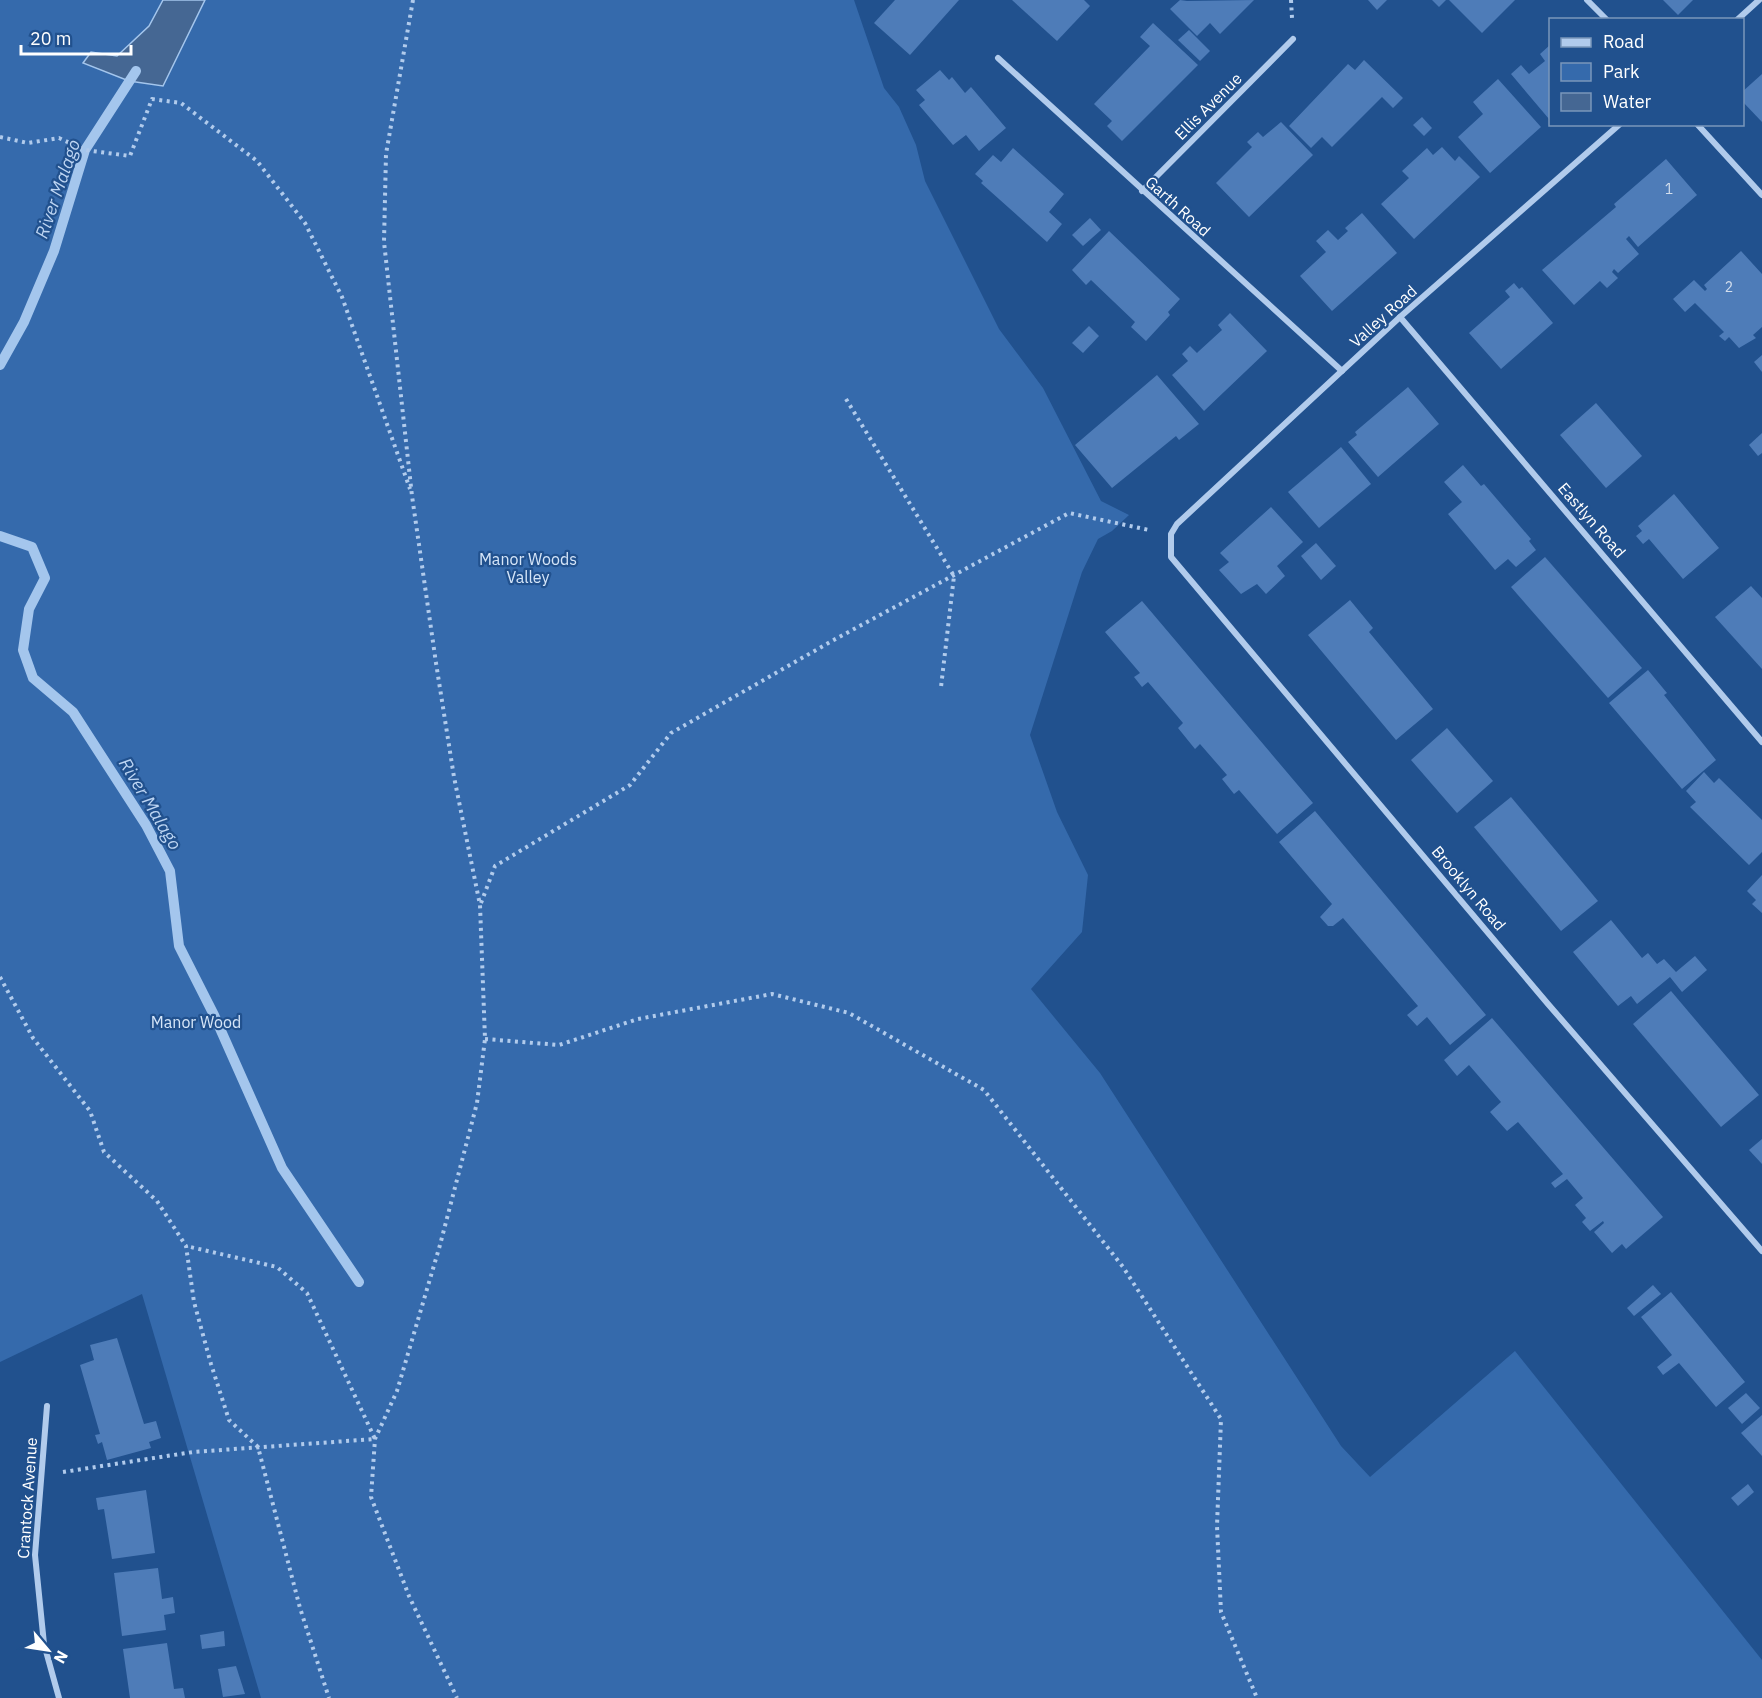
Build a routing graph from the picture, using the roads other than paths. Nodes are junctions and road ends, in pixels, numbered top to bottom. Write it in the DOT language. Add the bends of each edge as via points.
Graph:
graph roads {
  1 [pos="1587,0"];
  2 [pos="1759,0"];
  3 [pos="1605,18"];
  4 [pos="1739,18"];
  5 [pos="1293,39"];
  6 [pos="998,58"];
  7 [pos="1618,126"];
  8 [pos="1698,126"];
  9 [pos="1142,191"];
  10 [pos="1762,195"];
  11 [pos="1400,317"];
  12 [pos="1342,371"];
  13 [pos="1171,534"];
  14 [pos="1762,742"];
  15 [pos="1762,1251"];
  16 [pos="47,1406"];
  17 [pos="59,1698"];
  1 -- 3 [label="street"];
  2 -- 4 [label="street"];
  5 -- 9 [label="street, Ellis Avenue"];
  6 -- 9 [label="street, Garth Road"];
  7 -- 11 [label="street, Valley Road"];
  8 -- 10 [label="street"];
  9 -- 12 [label="street, Garth Road"];
  11 -- 12 [label="street, Valley Road"];
  11 -- 14 [label="street, Eastlyn Road"];
  12 -- 13 [label="street, Valley Road" via="1177,524"];
  13 -- 15 [label="street, Brooklyn Road" via="1172,557 1548,1004"];
  16 -- 17 [label="street, Crantock Avenue" via="35,1554 44,1644"];
}
